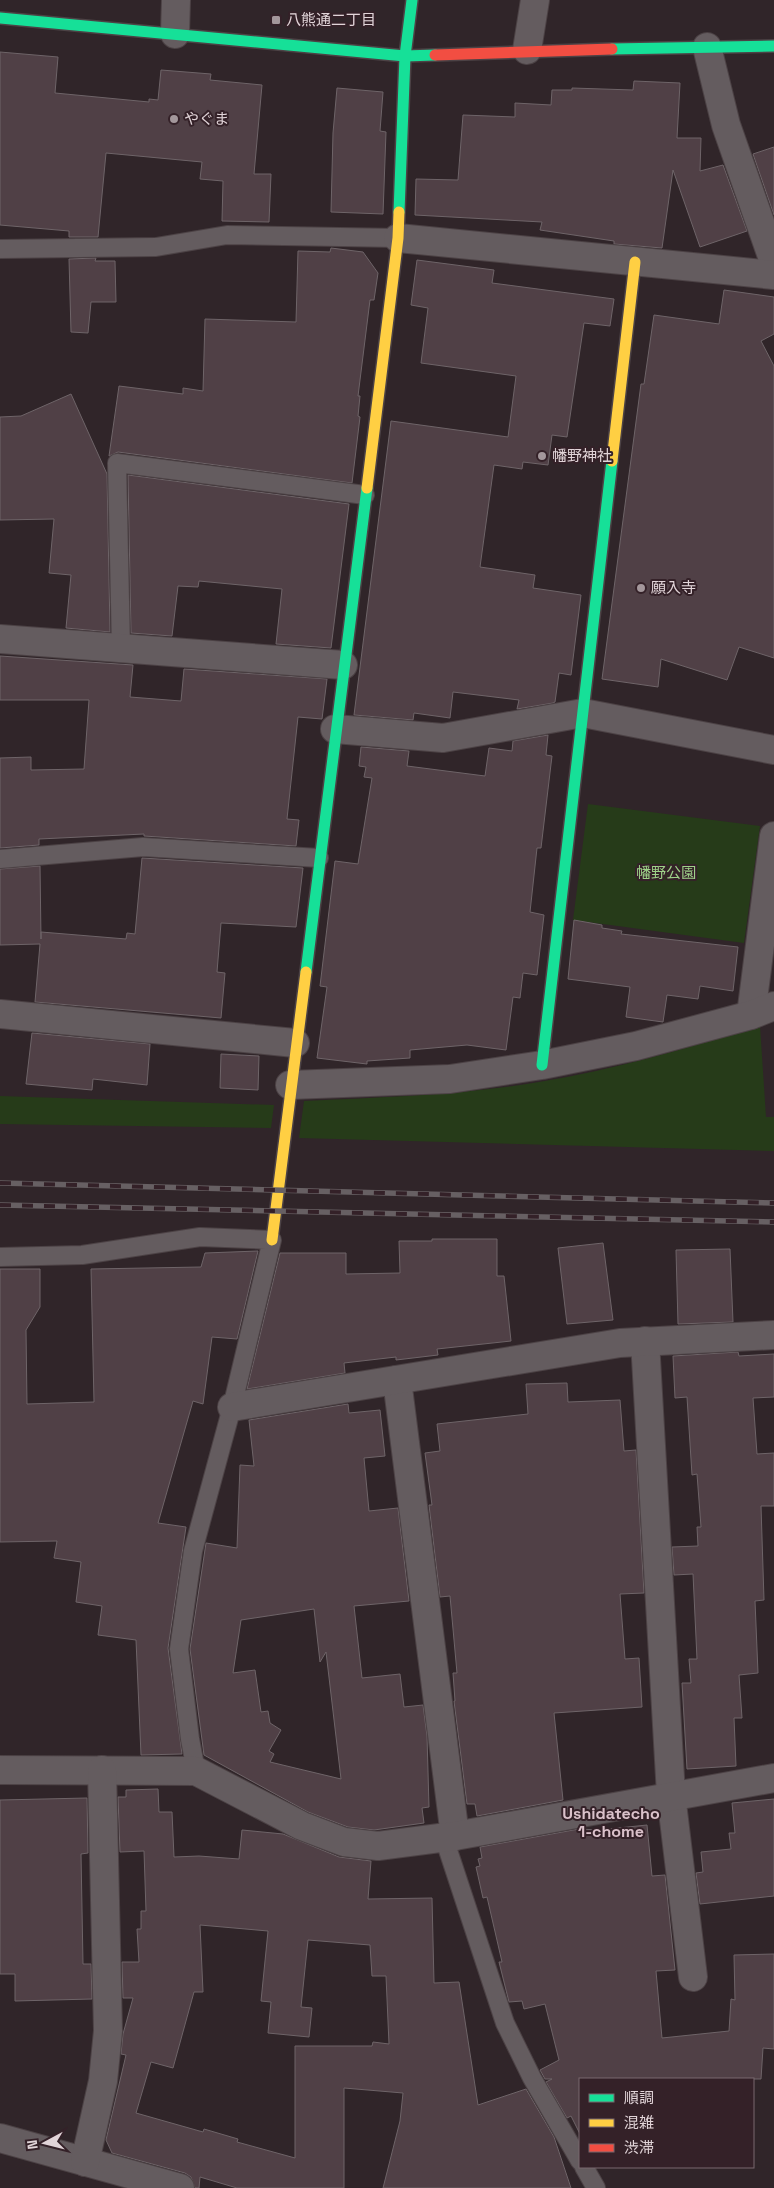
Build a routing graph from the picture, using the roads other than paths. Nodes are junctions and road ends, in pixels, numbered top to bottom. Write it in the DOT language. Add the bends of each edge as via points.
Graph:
graph roads {
  1 [pos="176,0"];
  2 [pos="412,0"];
  3 [pos="535,0"];
  4 [pos="0,18"];
  5 [pos="175,34"];
  6 [pos="774,46"];
  7 [pos="707,47"];
  8 [pos="527,50"];
  9 [pos="405,56"];
  10 [pos="398,238"];
  11 [pos="0,249"];
  12 [pos="635,262"];
  13 [pos="774,262"];
  14 [pos="774,275"];
  15 [pos="365,495"];
  16 [pos="0,639"];
  17 [pos="121,648"];
  18 [pos="343,666"];
  19 [pos="583,713"];
  20 [pos="335,729"];
  21 [pos="774,750"];
  22 [pos="774,836"];
  23 [pos="319,858"];
  24 [pos="0,859"];
  25 [pos="762,1011"];
  26 [pos="0,1014"];
  27 [pos="296,1043"];
  28 [pos="542,1065"];
  29 [pos="290,1085"];
  30 [pos="272,1240"];
  31 [pos="0,1257"];
  32 [pos="774,1336"];
  33 [pos="645,1341"];
  34 [pos="397,1380"];
  35 [pos="232,1407"];
  36 [pos="0,1770"];
  37 [pos="102,1770"];
  38 [pos="196,1771"];
  39 [pos="774,1778"];
  40 [pos="671,1795"];
  41 [pos="449,1837"];
  42 [pos="693,1977"];
  43 [pos="0,2138"];
  44 [pos="579,2159"];
  45 [pos="84,2162"];
  46 [pos="585,2168"];
  47 [pos="180,2188"];
  48 [pos="596,2188"];
  1 -- 5 [label="street"];
  2 -- 9 [label="street"];
  3 -- 8 [label="street"];
  4 -- 5 [label="street"];
  5 -- 9 [label="street"];
  6 -- 7 [label="street"];
  7 -- 8 [label="street"];
  7 -- 13 [label="street" via="726,125"];
  8 -- 9 [label="street"];
  9 -- 10 [label="street"];
  10 -- 11 [label="lane" via="227,235 156,246"];
  10 -- 12 [label="street"];
  10 -- 15 [label="street"];
  12 -- 14 [label="street"];
  12 -- 19 [label="street"];
  15 -- 17 [label="lane" via="118,463"];
  15 -- 18 [label="street"];
  16 -- 17 [label="street"];
  17 -- 18 [label="street"];
  18 -- 20 [label="street"];
  19 -- 20 [label="street" via="443,738"];
  19 -- 21 [label="street"];
  19 -- 28 [label="street"];
  20 -- 23 [label="street"];
  22 -- 25 [label="street"];
  23 -- 24 [label="lane" via="143,847"];
  23 -- 27 [label="street"];
  25 -- 28 [label="street" via="636,1046"];
  26 -- 27 [label="street"];
  27 -- 29 [label="street"];
  28 -- 29 [label="street" via="450,1079"];
  29 -- 30 [label="street"];
  30 -- 31 [label="lane" via="200,1237 82,1255"];
  30 -- 35 [label="lane"];
  32 -- 33 [label="street"];
  33 -- 34 [label="street"];
  33 -- 40 [label="street"];
  34 -- 35 [label="street"];
  34 -- 41 [label="street"];
  35 -- 38 [label="lane" via="193,1551 179,1649"];
  36 -- 37 [label="street"];
  37 -- 38 [label="street"];
  37 -- 45 [label="street" via="108,2031 103,2081"];
  38 -- 41 [label="street" via="302,1826 344,1842 378,1846"];
  39 -- 40 [label="street"];
  40 -- 41 [label="street"];
  40 -- 42 [label="street"];
  41 -- 44 [label="lane" via="505,2023 532,2078"];
  43 -- 45 [label="street"];
  45 -- 47 [label="street"];
  46 -- 48 [label="lane"];
}
